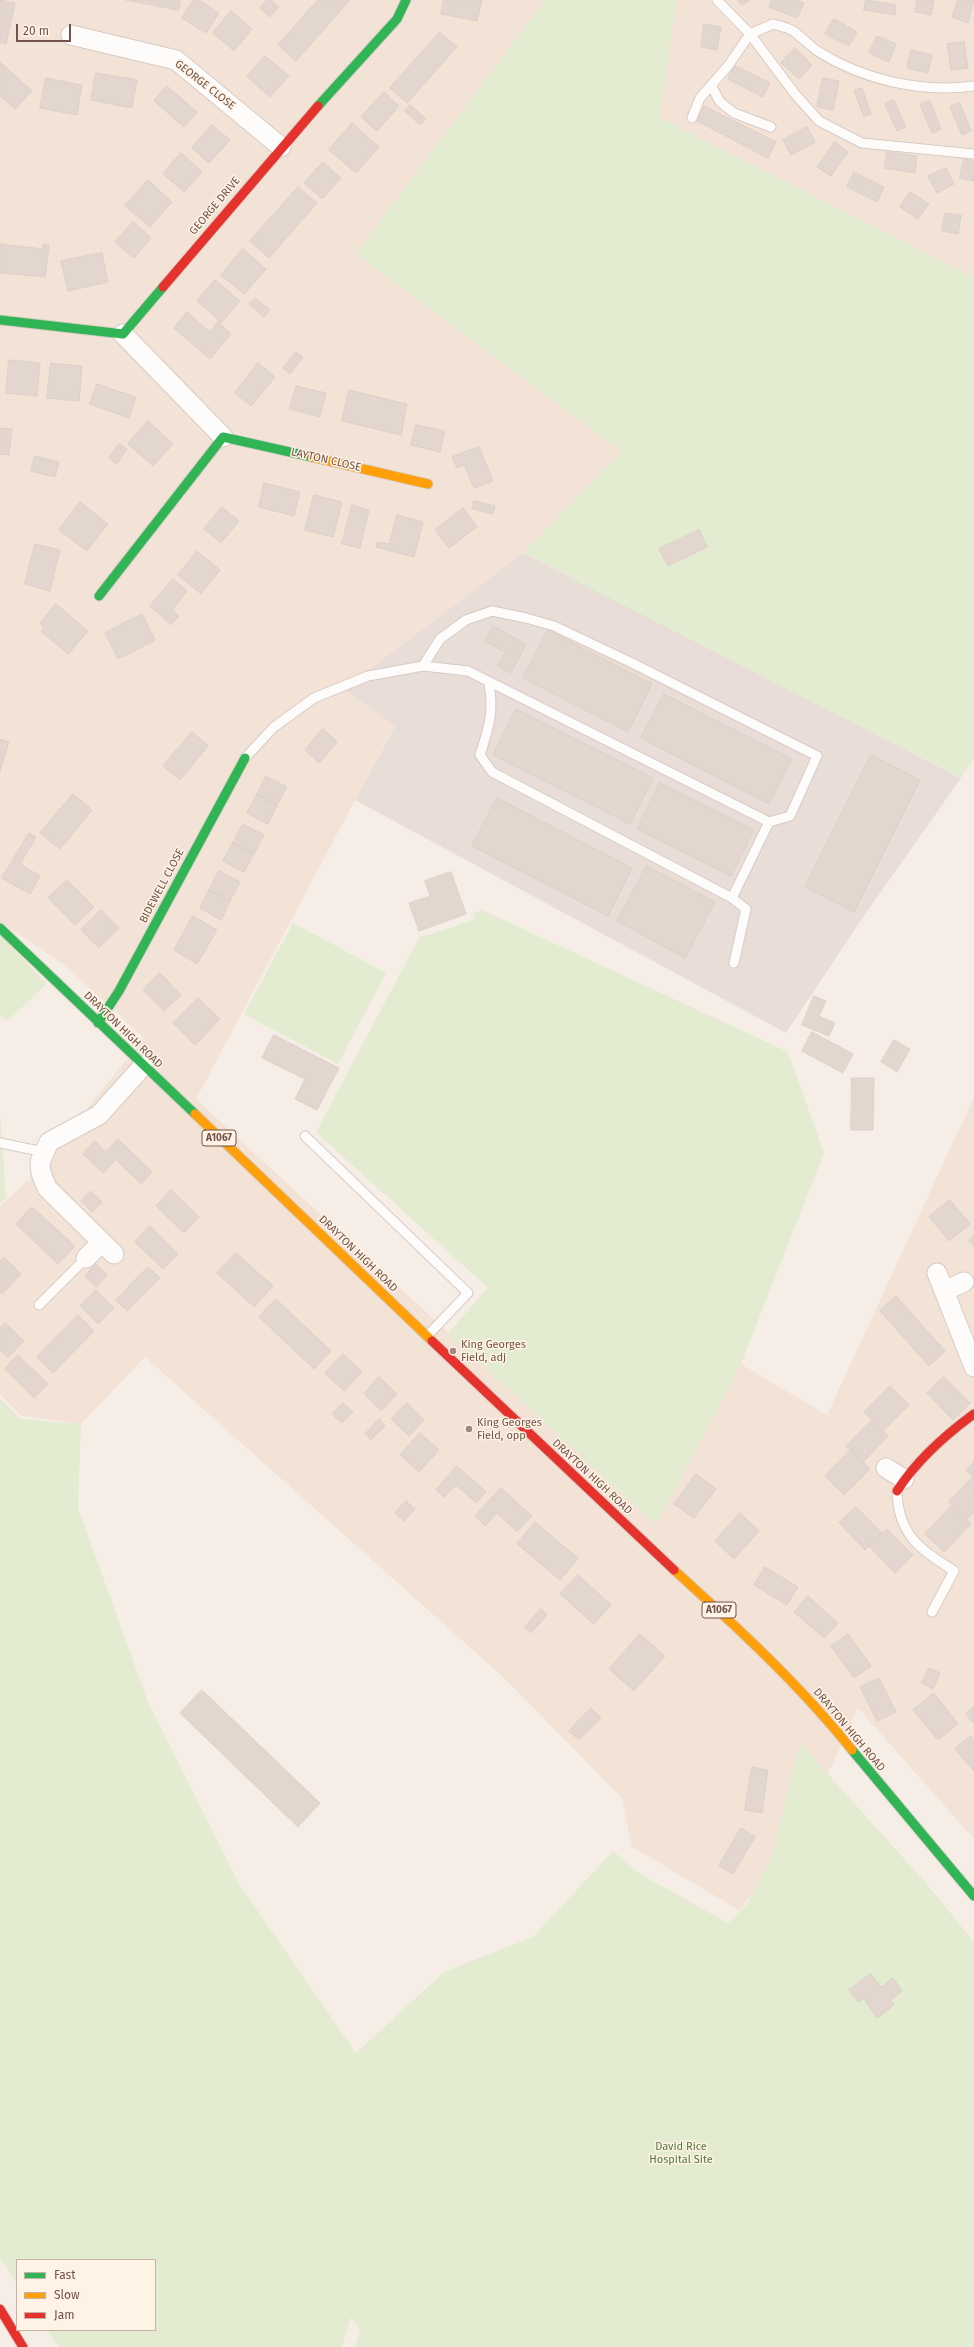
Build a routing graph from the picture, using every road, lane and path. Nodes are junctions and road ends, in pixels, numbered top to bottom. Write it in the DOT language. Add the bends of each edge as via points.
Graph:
graph roads {
  1 [pos="406,0"];
  2 [pos="717,0"];
  3 [pos="750,34"];
  4 [pos="71,35"];
  5 [pos="711,85"];
  6 [pos="974,86"];
  7 [pos="692,118"];
  8 [pos="771,127"];
  9 [pos="281,147"];
  10 [pos="974,154"];
  11 [pos="0,320"];
  12 [pos="123,334"];
  13 [pos="223,437"];
  14 [pos="428,484"];
  15 [pos="98,596"];
  16 [pos="423,666"];
  17 [pos="489,682"];
  18 [pos="245,758"];
  19 [pos="768,822"];
  20 [pos="732,898"];
  21 [pos="0,928"];
  22 [pos="734,963"];
  23 [pos="98,1023"];
  24 [pos="143,1066"];
  25 [pos="305,1136"];
  26 [pos="0,1143"];
  27 [pos="44,1152"];
  28 [pos="86,1258"];
  29 [pos="964,1282"];
  30 [pos="39,1305"];
  31 [pos="427,1336"];
  32 [pos="974,1367"];
  33 [pos="974,1414"];
  34 [pos="886,1468"];
  35 [pos="901,1485"];
  36 [pos="932,1612"];
  37 [pos="974,1896"];
  38 [pos="0,2309"];
  39 [pos="23,2347"];
  1 -- 9 [label="street, GEORGE DRIVE" via="397,19"];
  2 -- 3 [label="lane"];
  3 -- 5 [label="lane"];
  3 -- 6 [label="lane" via="773,24 792,30 818,52 860,74 912,85 948,89"];
  3 -- 10 [label="lane" via="795,94 819,121 862,143"];
  4 -- 9 [label="street, GEORGE CLOSE" via="176,60"];
  5 -- 7 [label="lane" via="700,98"];
  5 -- 8 [label="lane" via="720,102 734,113"];
  9 -- 12 [label="street, GEORGE DRIVE"];
  11 -- 12 [label="street"];
  12 -- 13 [label="street"];
  13 -- 14 [label="street, LAYTON CLOSE"];
  13 -- 15 [label="street"];
  16 -- 17 [label="lane" via="468,672"];
  16 -- 18 [label="lane" via="368,676 314,698 274,727"];
  16 -- 19 [label="lane" via="440,639 466,620 492,611 554,626 673,682 817,756 790,816"];
  17 -- 19 [label="lane"];
  17 -- 20 [label="lane" via="492,701 491,721 480,755 492,772"];
  18 -- 23 [label="street, BIDEWELL CLOSE" via="119,991"];
  19 -- 20 [label="lane"];
  20 -- 22 [label="lane" via="746,909"];
  21 -- 23 [label="street, DRAYTON HIGH ROAD / A1067"];
  23 -- 24 [label="street, DRAYTON HIGH ROAD / A1067"];
  24 -- 27 [label="street" via="99,1114 50,1142"];
  24 -- 31 [label="street, DRAYTON HIGH ROAD / A1067"];
  25 -- 31 [label="lane" via="468,1293"];
  26 -- 27 [label="lane"];
  27 -- 28 [label="street" via="40,1162 46,1188 108,1248"];
  28 -- 30 [label="lane"];
  29 -- 32 [label="street" via="940,1282"];
  31 -- 37 [label="street, DRAYTON HIGH ROAD / A1067" via="610,1511 740,1629 822,1714 881,1788"];
  33 -- 35 [label="street" via="927,1452"];
  34 -- 35 [label="street"];
  35 -- 36 [label="lane" via="897,1504 903,1525 912,1540 954,1571"];
  38 -- 39 [label="street"];
}
